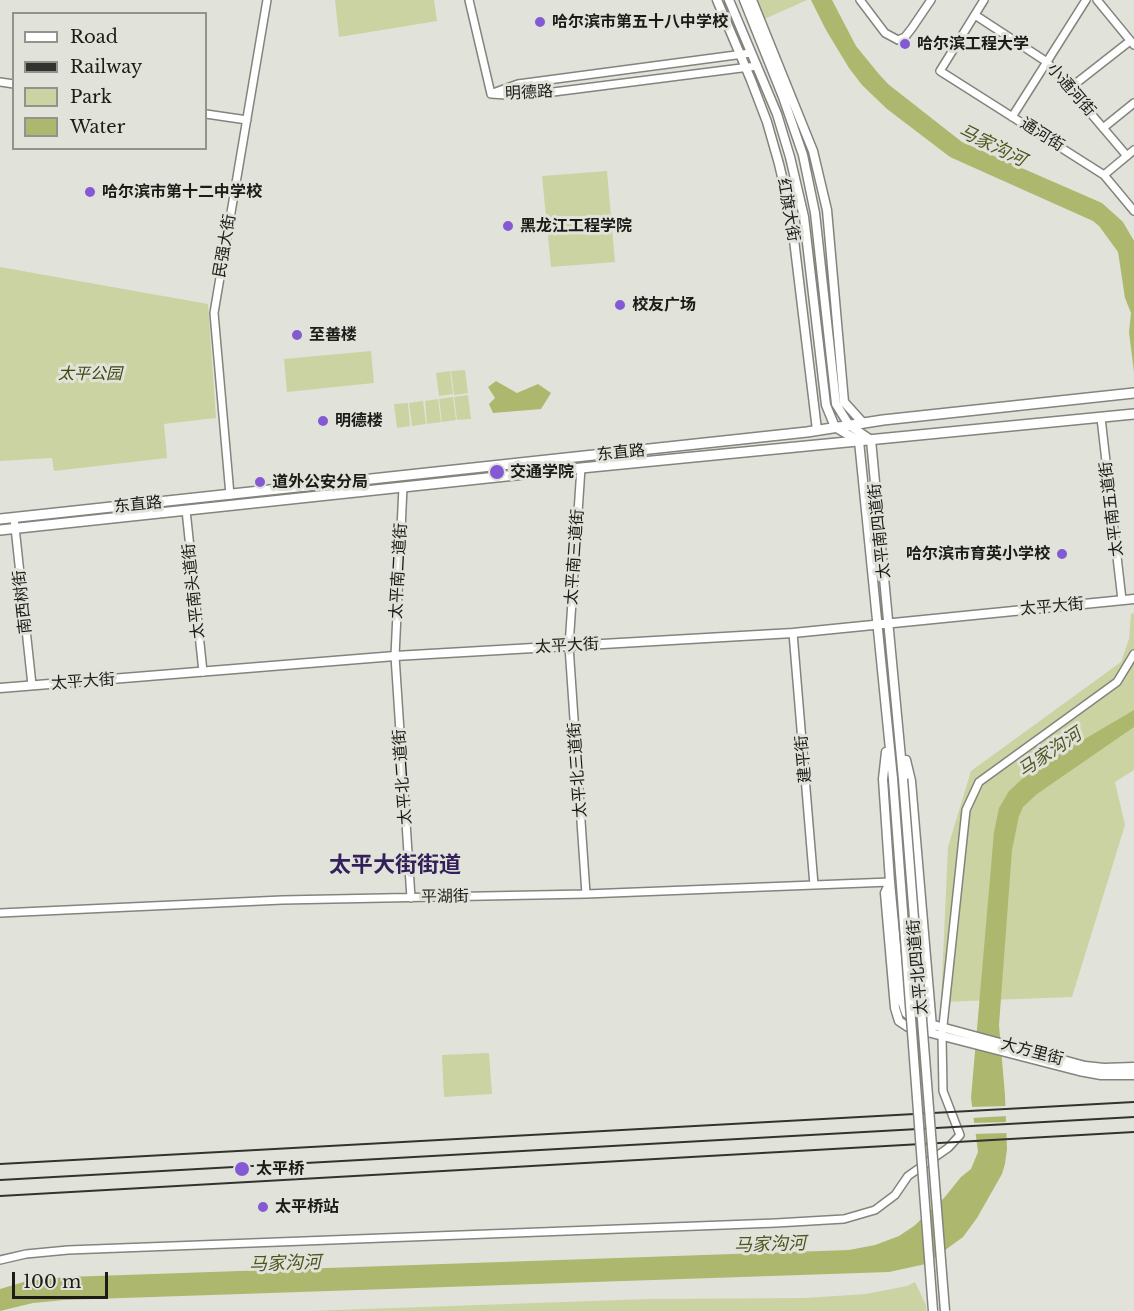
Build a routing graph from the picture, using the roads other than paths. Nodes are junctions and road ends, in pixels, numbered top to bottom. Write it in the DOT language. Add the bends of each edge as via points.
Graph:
graph roads {
  1 [pos="267,0"];
  2 [pos="469,0"];
  3 [pos="717,0"];
  4 [pos="729,0"];
  5 [pos="744,0"];
  6 [pos="752,0"];
  7 [pos="860,0"];
  8 [pos="931,0"];
  9 [pos="984,0"];
  10 [pos="1086,0"];
  11 [pos="1097,0"];
  12 [pos="975,15"];
  13 [pos="1132,43"];
  14 [pos="751,53"];
  15 [pos="740,54"];
  16 [pos="1047,62"];
  17 [pos="756,66"];
  18 [pos="746,67"];
  19 [pos="1070,88"];
  20 [pos="491,94"];
  21 [pos="1134,103"];
  22 [pos="207,114"];
  23 [pos="1012,117"];
  24 [pos="247,120"];
  25 [pos="1103,128"];
  26 [pos="1134,150"];
  27 [pos="1127,156"];
  28 [pos="1104,175"];
  29 [pos="1134,211"];
  30 [pos="1130,393"];
  31 [pos="1131,414"];
  32 [pos="1101,418"];
  33 [pos="863,423"];
  34 [pos="849,425"];
  35 [pos="835,427"];
  36 [pos="817,430"];
  37 [pos="871,440"];
  38 [pos="859,441"];
  39 [pos="581,468"];
  40 [pos="403,487"];
  41 [pos="230,495"];
  42 [pos="186,510"];
  43 [pos="14,518"];
  44 [pos="0,519"];
  45 [pos="15,529"];
  46 [pos="0,530"];
  47 [pos="1134,599"];
  48 [pos="1122,600"];
  49 [pos="889,623"];
  50 [pos="877,624"];
  51 [pos="793,633"];
  52 [pos="569,646"];
  53 [pos="1134,654"];
  54 [pos="395,656"];
  55 [pos="203,672"];
  56 [pos="32,685"];
  57 [pos="0,688"];
  58 [pos="889,734"];
  59 [pos="901,738"];
  60 [pos="890,882"];
  61 [pos="814,885"];
  62 [pos="586,894"];
  63 [pos="411,898"];
  64 [pos="0,913"];
  65 [pos="932,1029"];
  66 [pos="942,1032"];
  67 [pos="1022,1053"];
  68 [pos="1134,1067"];
  69 [pos="1134,1074"];
  70 [pos="0,1260"];
  71 [pos="933,1311"];
  72 [pos="945,1311"];
  1 -- 24 [label="street, 民强大街"];
  2 -- 20 [label="street"];
  3 -- 15 [label="main road, 红旗大街"];
  4 -- 14 [label="main road, 红旗大街"];
  5 -- 34 [label="main road, 红旗大街" via="803,155 815,213 836,404"];
  6 -- 33 [label="main road" via="813,152 827,210 844,402"];
  7 -- 8 [label="street" via="885,33 898,40 905,37"];
  9 -- 12 [label="street"];
  10 -- 16 [label="street"];
  11 -- 13 [label="street"];
  12 -- 16 [label="street, 小通河街"];
  12 -- 23 [label="street, 通河街" via="940,71"];
  13 -- 19 [label="street"];
  14 -- 15 [label="street, 明德路"];
  14 -- 17 [label="main road, 红旗大街"];
  15 -- 18 [label="main road, 红旗大街"];
  15 -- 20 [label="street, 明德路" via="518,84"];
  16 -- 19 [label="street, 小通河街"];
  16 -- 23 [label="street"];
  17 -- 18 [label="street, 明德路"];
  17 -- 35 [label="main road, 红旗大街" via="777,114 804,217 826,405"];
  18 -- 20 [label="street, 明德路" via="522,96"];
  18 -- 36 [label="main road, 红旗大街" via="767,122 791,215"];
  19 -- 25 [label="street, 小通河街"];
  21 -- 25 [label="street"];
  22 -- 24 [label="street"];
  23 -- 28 [label="street, 通河街"];
  24 -- 41 [label="street, 民强大街" via="214,313"];
  25 -- 27 [label="street, 小通河街"];
  26 -- 27 [label="street"];
  27 -- 28 [label="street"];
  28 -- 29 [label="street, 通河街"];
  30 -- 33 [label="highway, 东直路"];
  31 -- 32 [label="highway, 东直路"];
  32 -- 37 [label="highway, 东直路"];
  32 -- 48 [label="street, 太平南五道街"];
  33 -- 34 [label="highway, 东直路"];
  34 -- 35 [label="highway, 东直路"];
  34 -- 37 [label="main road"];
  35 -- 36 [label="highway, 东直路"];
  35 -- 38 [label="main road"];
  36 -- 41 [label="highway, 东直路"];
  37 -- 38 [label="highway, 东直路"];
  37 -- 49 [label="main road, 太平南四道街"];
  38 -- 39 [label="highway, 东直路"];
  38 -- 50 [label="main road, 太平南四道街"];
  39 -- 40 [label="highway, 东直路"];
  39 -- 52 [label="street, 太平南三道街"];
  40 -- 42 [label="highway, 东直路"];
  40 -- 54 [label="street, 太平南二道街"];
  41 -- 43 [label="highway, 东直路"];
  42 -- 45 [label="highway, 东直路"];
  42 -- 55 [label="street, 太平南头道街"];
  43 -- 44 [label="highway, 东直路"];
  43 -- 45 [label="street, 南西树街"];
  45 -- 46 [label="highway, 东直路"];
  45 -- 56 [label="street, 南西树街"];
  47 -- 48 [label="main road, 太平大街"];
  48 -- 49 [label="main road, 太平大街"];
  49 -- 50 [label="main road, 太平大街"];
  49 -- 59 [label="main road, 太平北四道街"];
  50 -- 51 [label="main road, 太平大街"];
  50 -- 58 [label="main road, 太平北四道街"];
  51 -- 52 [label="main road, 太平大街"];
  51 -- 61 [label="street, 建平街"];
  52 -- 54 [label="main road, 太平大街"];
  52 -- 62 [label="street, 太平北三道街"];
  53 -- 66 [label="street" via="1117,682 979,782 966,810"];
  54 -- 55 [label="main road, 太平大街"];
  54 -- 63 [label="street, 太平北二道街"];
  55 -- 56 [label="main road, 太平大街"];
  56 -- 57 [label="main road, 太平大街"];
  58 -- 60 [label="main road, 大方里街" via="883,778"];
  58 -- 71 [label="main road, 太平北四道街, bridge"];
  59 -- 65 [label="main road" via="911,781"];
  59 -- 72 [label="main road, 太平北四道街, bridge"];
  60 -- 61 [label="street, 平湖街"];
  60 -- 65 [label="main road, 大方里街" via="885,893 896,1014 905,1026"];
  61 -- 62 [label="street, 平湖街"];
  62 -- 63 [label="street, 平湖街"];
  63 -- 64 [label="street, 平湖街"];
  65 -- 66 [label="main road, 大方里街"];
  66 -- 67 [label="main road, 大方里街"];
  66 -- 70 [label="street" via="944,1091 960,1135 908,1176 895,1195 875,1210 844,1219 69,1250"];
  67 -- 68 [label="main road, 大方里街" via="1093,1067"];
  67 -- 69 [label="main road, 大方里街" via="1095,1074"];
}
